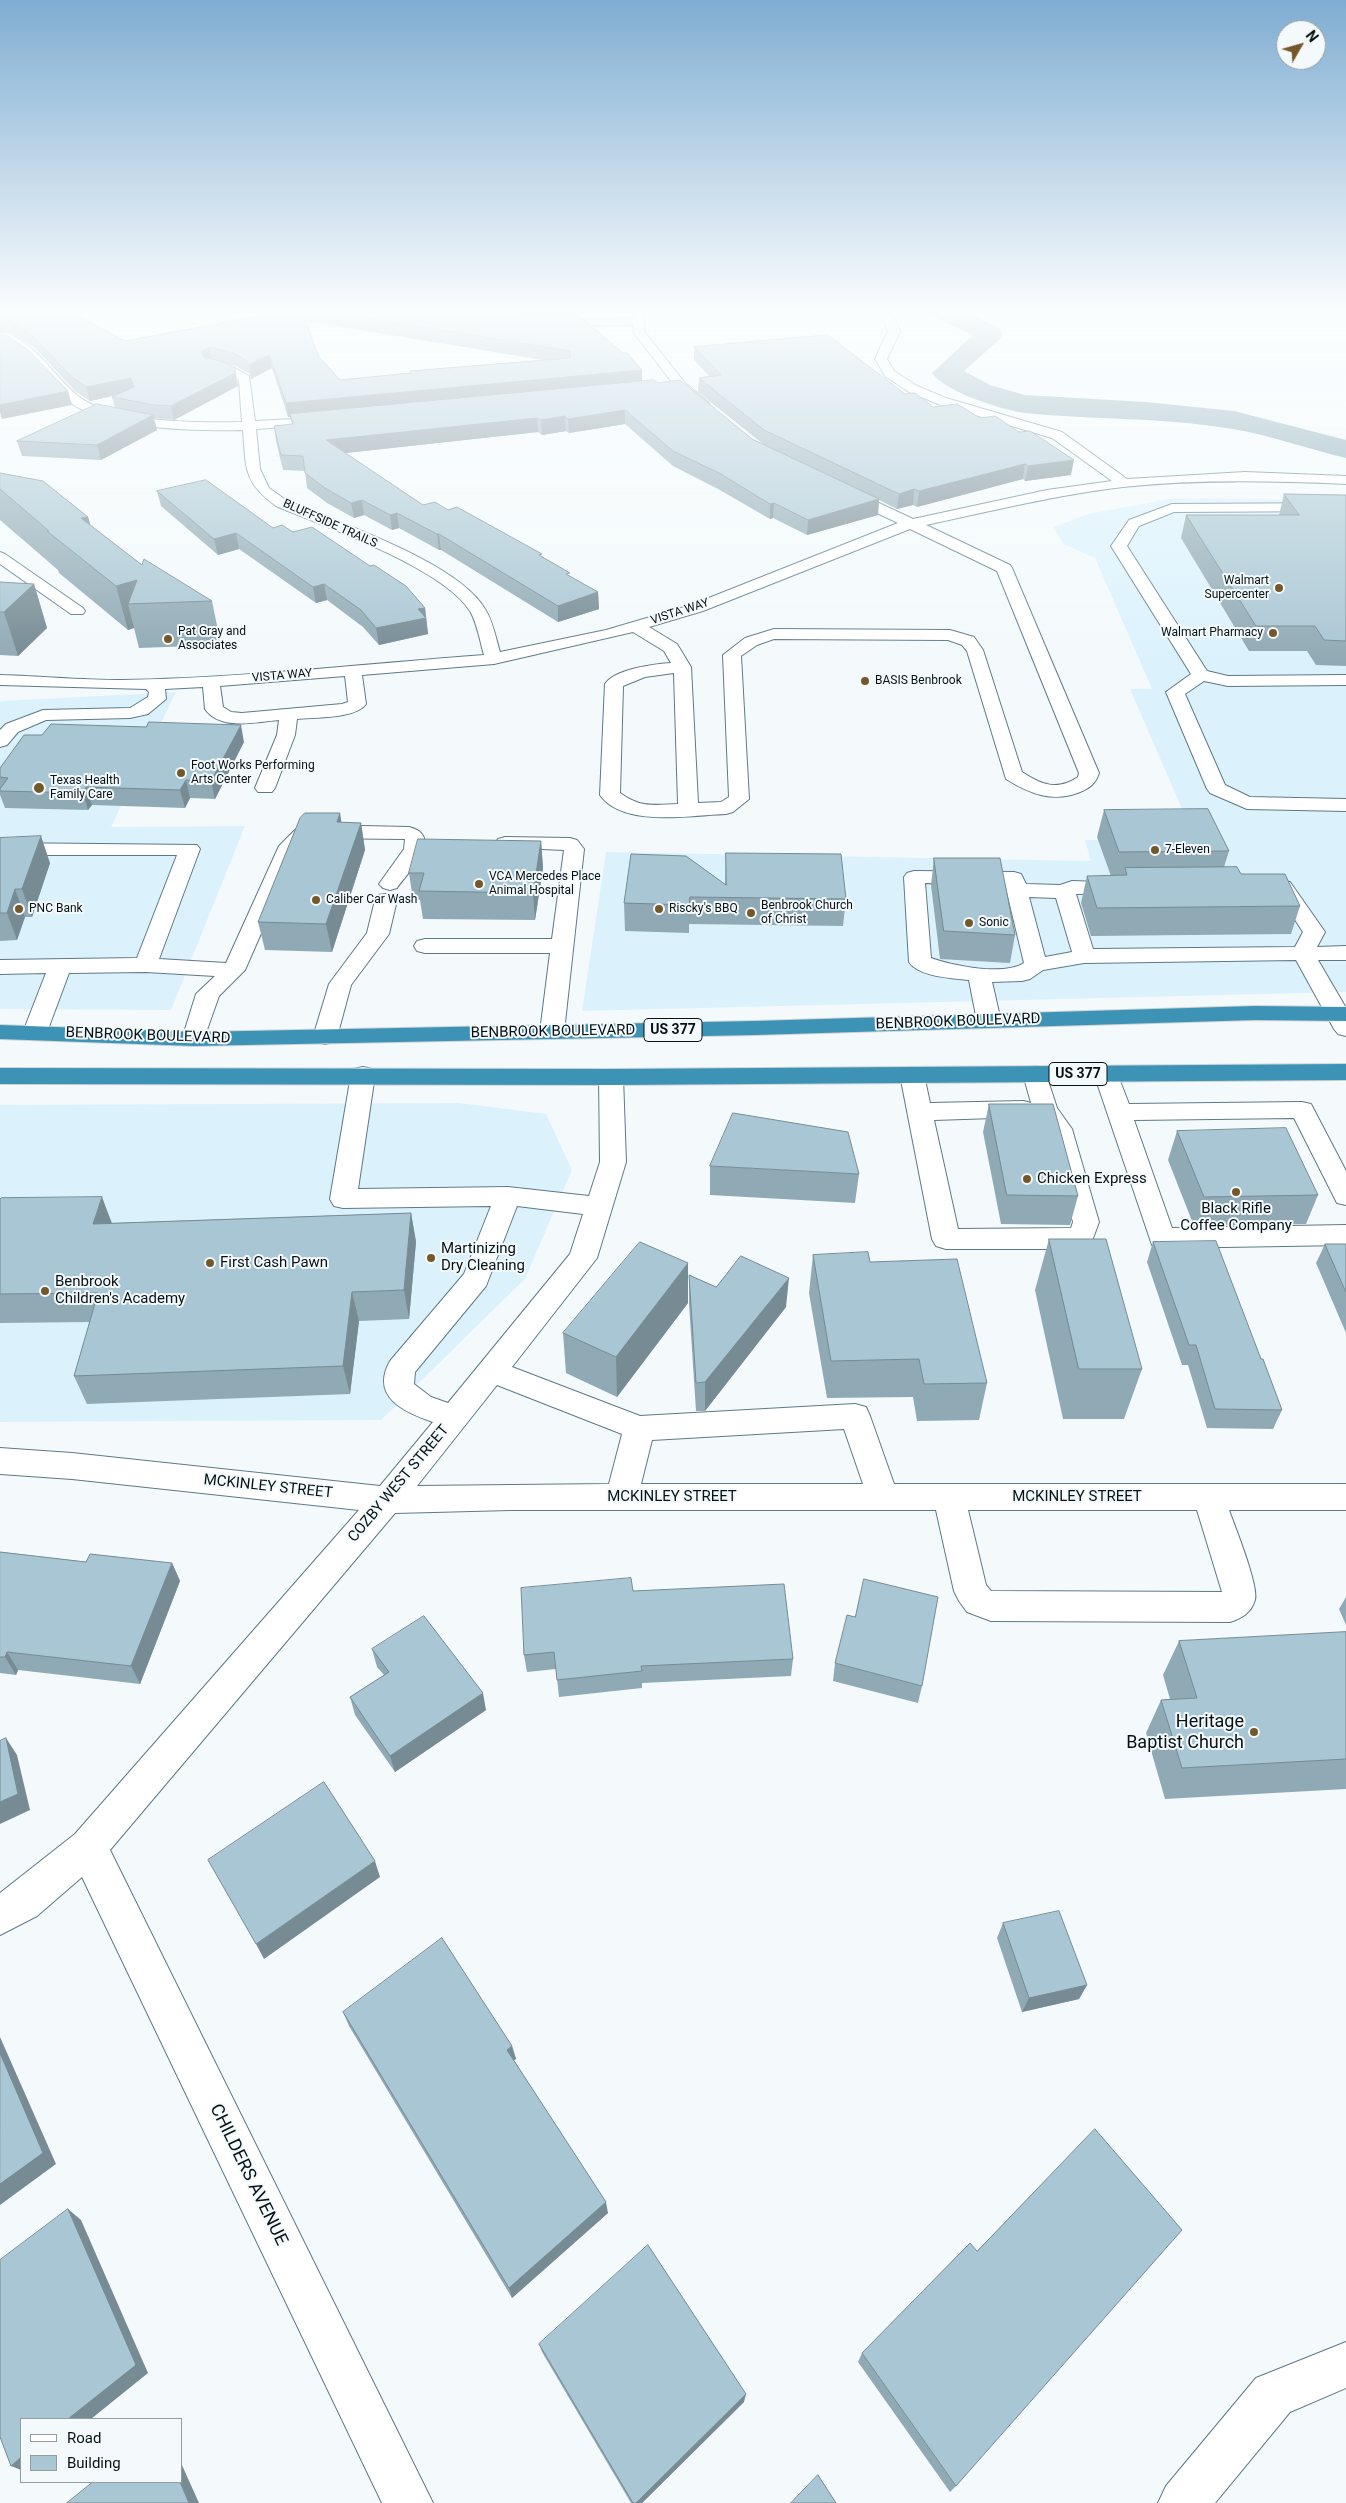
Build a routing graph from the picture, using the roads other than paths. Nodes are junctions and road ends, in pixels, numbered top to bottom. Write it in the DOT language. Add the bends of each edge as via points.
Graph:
graph roads {
  1 [pos="249,426"];
  2 [pos="1029,427"];
  3 [pos="1346,480"];
  4 [pos="1124,483"];
  5 [pos="834,487"];
  6 [pos="1346,507"];
  7 [pos="988,508"];
  8 [pos="912,524"];
  9 [pos="2,558"];
  10 [pos="981,558"];
  11 [pos="4,580"];
  12 [pos="77,611"];
  13 [pos="634,626"];
  14 [pos="494,659"];
  15 [pos="682,667"];
  16 [pos="353,670"];
  17 [pos="1201,674"];
  18 [pos="0,680"];
  19 [pos="1346,680"];
  20 [pos="210,681"];
  21 [pos="151,684"];
  22 [pos="289,714"];
  23 [pos="0,741"];
  24 [pos="265,788"];
  25 [pos="1346,805"];
  26 [pos="688,809"];
  27 [pos="484,843"];
  28 [pos="0,849"];
  29 [pos="1255,886"];
  30 [pos="1139,887"];
  31 [pos="1017,890"];
  32 [pos="1065,892"];
  33 [pos="425,946"];
  34 [pos="562,946"];
  35 [pos="1303,953"];
  36 [pos="1346,954"];
  37 [pos="1084,956"];
  38 [pos="146,965"];
  39 [pos="1036,965"];
  40 [pos="60,966"];
  41 [pos="0,967"];
  42 [pos="234,970"];
  43 [pos="979,975"];
  44 [pos="1343,1019"];
  45 [pos="989,1021"];
  46 [pos="0,1032"];
  47 [pos="35,1032"];
  48 [pos="552,1032"];
  49 [pos="325,1037"];
  50 [pos="194,1039"];
  51 [pos="1346,1072"];
  52 [pos="1035,1074"];
  53 [pos="1106,1074"];
  54 [pos="363,1075"];
  55 [pos="912,1075"];
  56 [pos="0,1076"];
  57 [pos="611,1077"];
  58 [pos="1045,1108"];
  59 [pos="920,1112"];
  60 [pos="1119,1112"];
  61 [pos="508,1196"];
  62 [pos="1346,1196"];
  63 [pos="600,1206"];
  64 [pos="1346,1235"];
  65 [pos="492,1370"];
  66 [pos="455,1417"];
  67 [pos="639,1428"];
  68 [pos="0,1461"];
  69 [pos="622,1497"];
  70 [pos="883,1497"];
  71 [pos="949,1497"];
  72 [pos="1208,1497"];
  73 [pos="1346,1497"];
  74 [pos="387,1500"];
  75 [pos="88,1847"];
  76 [pos="0,1915"];
  77 [pos="1346,2365"];
  78 [pos="408,2503"];
  79 [pos="1183,2503"];
  1 -- 14 [label="street, BLUFFSIDE TRAILS" via="253,469 263,490 281,503 407,557 452,582 478,610"];
  2 -- 4 [label="street" via="1057,435"];
  3 -- 4 [label="street, VISTA WAY" via="1245,476"];
  4 -- 7 [label="street, VISTA WAY" via="1047,494"];
  5 -- 8 [label="street"];
  6 -- 17 [label="street" via="1172,508 1134,523 1119,546"];
  7 -- 8 [label="street, VISTA WAY"];
  7 -- 10 [label="street" via="957,524 954,534"];
  8 -- 10 [label="street"];
  8 -- 13 [label="street, VISTA WAY" via="848,546 697,608"];
  9 -- 11 [label="street" via="7,572"];
  9 -- 12 [label="street"];
  10 -- 26 [label="street" via="1004,568 1088,773 1087,780 1076,789 1046,792 1013,775 975,650 968,641 950,635 774,634 760,636 744,644 732,656 739,799 726,808"];
  13 -- 14 [label="street, VISTA WAY"];
  13 -- 15 [label="street" via="671,648"];
  14 -- 16 [label="street, VISTA WAY"];
  15 -- 26 [label="street"];
  15 -- 26 [label="street" via="630,674 614,684 610,795 628,807 646,811"];
  16 -- 20 [label="street, VISTA WAY"];
  16 -- 22 [label="street" via="357,704 346,709"];
  17 -- 19 [label="street" via="1228,680"];
  17 -- 25 [label="street" via="1175,692 1217,789 1247,803"];
  18 -- 21 [label="street, VISTA WAY"];
  20 -- 21 [label="street, VISTA WAY"];
  20 -- 22 [label="street" via="214,709 227,716"];
  21 -- 23 [label="street" via="158,691 157,699 142,710 43,716 12,728"];
  22 -- 24 [label="street" via="286,735"];
  27 -- 34 [label="street" via="570,844 574,849"];
  28 -- 38 [label="street" via="190,849"];
  29 -- 35 [label="street" via="1284,886 1314,932"];
  30 -- 32 [label="street" via="1072,887"];
  31 -- 32 [label="street"];
  31 -- 39 [label="street"];
  31 -- 43 [label="street" via="1014,878 914,877 920,962 939,969"];
  32 -- 37 [label="street"];
  33 -- 34 [label="street"];
  34 -- 48 [label="street"];
  35 -- 36 [label="street"];
  35 -- 37 [label="street"];
  35 -- 44 [label="street"];
  37 -- 39 [label="street"];
  38 -- 40 [label="street"];
  38 -- 42 [label="street"];
  39 -- 43 [label="street" via="1022,974"];
  40 -- 41 [label="street"];
  40 -- 47 [label="street"];
  42 -- 49 [label="street" via="289,846 302,834 410,833 415,836 414,849 388,892 378,934 340,984"];
  42 -- 50 [label="street" via="208,994"];
  43 -- 45 [label="street"];
  44 -- 45 [label="highway, BENBROOK BOULEVARD / US 377" via="1255,1013"];
  45 -- 48 [label="highway, BENBROOK BOULEVARD / US 377"];
  46 -- 47 [label="highway, BENBROOK BOULEVARD / US 377"];
  47 -- 50 [label="highway, BENBROOK BOULEVARD / US 377"];
  48 -- 49 [label="highway, BENBROOK BOULEVARD / US 377"];
  49 -- 50 [label="highway, BENBROOK BOULEVARD / US 377"];
  51 -- 53 [label="highway, US 377"];
  52 -- 53 [label="highway, US 377"];
  52 -- 55 [label="highway, US 377"];
  52 -- 58 [label="street"];
  53 -- 60 [label="street"];
  54 -- 56 [label="highway, US 377"];
  54 -- 57 [label="highway, US 377"];
  54 -- 61 [label="street" via="343,1199"];
  55 -- 57 [label="highway, US 377"];
  55 -- 59 [label="street"];
  57 -- 63 [label="street, COZBY WEST STREET" via="613,1162"];
  58 -- 59 [label="street"];
  58 -- 59 [label="street" via="1059,1129 1086,1222 1082,1234 1068,1239 946,1239"];
  60 -- 62 [label="street" via="1302,1110"];
  60 -- 64 [label="street" via="1162,1238"];
  61 -- 63 [label="street"];
  61 -- 66 [label="street" via="476,1278 400,1369 399,1389 421,1406"];
  63 -- 65 [label="street, COZBY WEST STREET" via="583,1258"];
  65 -- 66 [label="street, COZBY WEST STREET"];
  65 -- 67 [label="street"];
  66 -- 74 [label="street, COZBY WEST STREET"];
  67 -- 69 [label="street"];
  67 -- 70 [label="street" via="855,1416"];
  68 -- 74 [label="street, MCKINLEY STREET"];
  69 -- 70 [label="street, MCKINLEY STREET"];
  69 -- 74 [label="street, MCKINLEY STREET"];
  70 -- 71 [label="street, MCKINLEY STREET"];
  71 -- 72 [label="street, MCKINLEY STREET"];
  71 -- 72 [label="street" via="971,1591 979,1602 991,1606 1230,1606 1238,1600 1239,1591"];
  72 -- 73 [label="street, MCKINLEY STREET"];
  74 -- 75 [label="street, COZBY WEST STREET"];
  75 -- 76 [label="street, COZBY WEST STREET" via="23,1902"];
  75 -- 78 [label="street, CHILDERS AVENUE"];
  77 -- 79 [label="street" via="1273,2395"];
}
